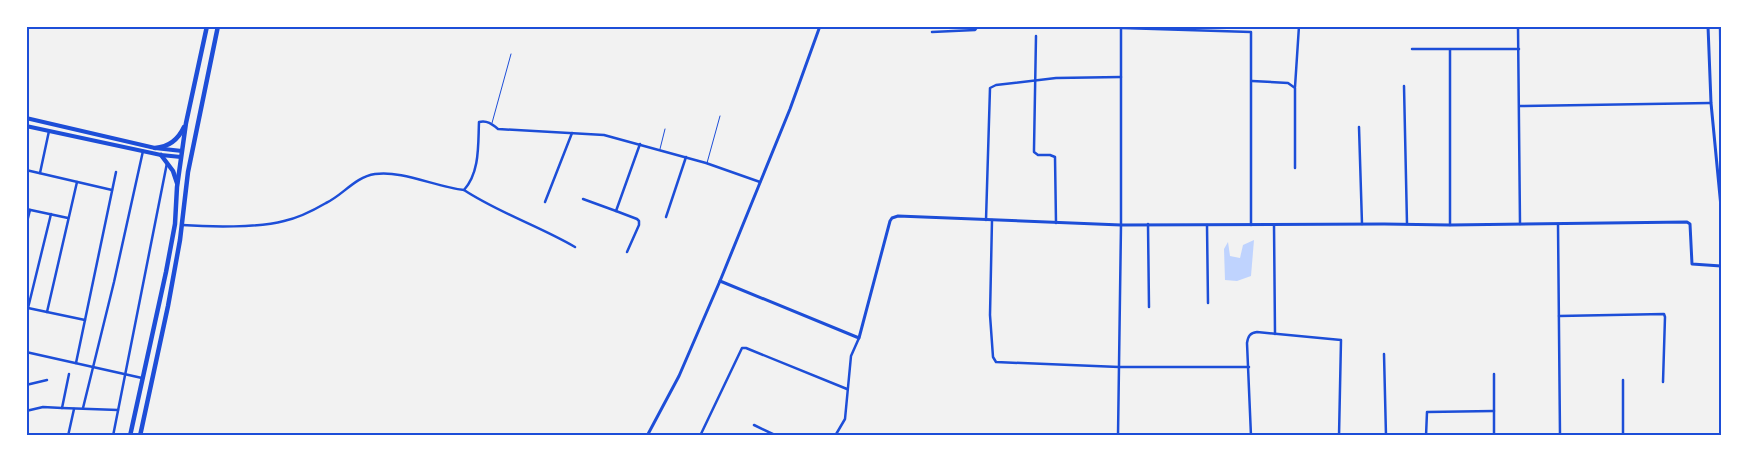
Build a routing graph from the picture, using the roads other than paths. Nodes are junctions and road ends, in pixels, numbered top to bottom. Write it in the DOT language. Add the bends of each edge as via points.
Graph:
graph roads {
  1 [pos="218,26"];
  2 [pos="820,26"];
  3 [pos="978,26"];
  4 [pos="1299,26"];
  5 [pos="1518,26"];
  6 [pos="1708,26"];
  7 [pos="1720,26"];
  8 [pos="1122,27"];
  9 [pos="207,29"];
  10 [pos="932,32"];
  11 [pos="216,33"];
  12 [pos="1036,36"];
  13 [pos="1412,49"];
  14 [pos="1519,49"];
  15 [pos="1450,50"];
  16 [pos="511,54"];
  17 [pos="1720,64"];
  18 [pos="1122,77"];
  19 [pos="1035,80"];
  20 [pos="1252,81"];
  21 [pos="1404,86"];
  22 [pos="1295,88"];
  23 [pos="1721,92"];
  24 [pos="1711,103"];
  25 [pos="1520,106"];
  26 [pos="720,116"];
  27 [pos="26,118"];
  28 [pos="186,123"];
  29 [pos="491,123"];
  30 [pos="26,126"];
  31 [pos="1359,127"];
  32 [pos="665,128"];
  33 [pos="49,130"];
  34 [pos="572,133"];
  35 [pos="640,144"];
  36 [pos="155,148"];
  37 [pos="659,150"];
  38 [pos="143,151"];
  39 [pos="182,151"];
  40 [pos="161,155"];
  41 [pos="181,157"];
  42 [pos="686,157"];
  43 [pos="167,162"];
  44 [pos="706,163"];
  45 [pos="1295,168"];
  46 [pos="26,170"];
  47 [pos="116,172"];
  48 [pos="40,173"];
  49 [pos="77,182"];
  50 [pos="760,182"];
  51 [pos="1721,184"];
  52 [pos="177,187"];
  53 [pos="112,190"];
  54 [pos="464,190"];
  55 [pos="1720,196"];
  56 [pos="583,199"];
  57 [pos="545,202"];
  58 [pos="1721,207"];
  59 [pos="26,209"];
  60 [pos="617,209"];
  61 [pos="30,210"];
  62 [pos="51,214"];
  63 [pos="666,217"];
  64 [pos="68,218"];
  65 [pos="986,220"];
  66 [pos="992,220"];
  67 [pos="1558,222"];
  68 [pos="1056,223"];
  69 [pos="1148,224"];
  70 [pos="1362,224"];
  71 [pos="1407,224"];
  72 [pos="1520,224"];
  73 [pos="182,225"];
  74 [pos="1121,225"];
  75 [pos="1207,225"];
  76 [pos="1251,225"];
  77 [pos="1274,225"];
  78 [pos="1450,225"];
  79 [pos="26,226"];
  80 [pos="575,247"];
  81 [pos="627,252"];
  82 [pos="1721,266"];
  83 [pos="720,280"];
  84 [pos="1208,303"];
  85 [pos="1149,307"];
  86 [pos="27,308"];
  87 [pos="46,312"];
  88 [pos="1559,316"];
  89 [pos="85,320"];
  90 [pos="1275,334"];
  91 [pos="859,338"];
  92 [pos="26,352"];
  93 [pos="1384,354"];
  94 [pos="76,363"];
  95 [pos="1119,367"];
  96 [pos="1248,367"];
  97 [pos="93,368"];
  98 [pos="69,374"];
  99 [pos="126,374"];
  100 [pos="1494,374"];
  101 [pos="144,378"];
  102 [pos="47,380"];
  103 [pos="1623,380"];
  104 [pos="1663,382"];
  105 [pos="26,384"];
  106 [pos="847,389"];
  107 [pos="62,408"];
  108 [pos="83,408"];
  109 [pos="74,409"];
  110 [pos="118,410"];
  111 [pos="26,411"];
  112 [pos="1494,411"];
  113 [pos="754,425"];
  114 [pos="1250,435"];
  115 [pos="1339,435"];
  116 [pos="68,436"];
  117 [pos="113,436"];
  118 [pos="130,436"];
  119 [pos="140,436"];
  120 [pos="647,436"];
  121 [pos="700,436"];
  122 [pos="777,436"];
  123 [pos="835,436"];
  124 [pos="1118,436"];
  125 [pos="1386,436"];
  126 [pos="1426,436"];
  127 [pos="1494,436"];
  128 [pos="1560,436"];
  129 [pos="1623,436"];
  1 -- 11 [label="main road"];
  2 -- 50 [label="street"];
  3 -- 10 [label="street" via="975,30"];
  4 -- 22 [label="street"];
  5 -- 6 [label="street"];
  5 -- 14 [label="street"];
  6 -- 24 [label="street"];
  7 -- 17 [label="street"];
  8 -- 18 [label="street"];
  8 -- 20 [label="street" via="1250,31"];
  9 -- 11 [label="main road"];
  9 -- 28 [label="main road"];
  11 -- 73 [label="main road" via="188,172"];
  12 -- 19 [label="street"];
  13 -- 15 [label="street"];
  14 -- 15 [label="street"];
  14 -- 25 [label="street"];
  15 -- 78 [label="street"];
  16 -- 29 [label="lane"];
  17 -- 23 [label="street"];
  18 -- 19 [label="street"];
  18 -- 74 [label="street"];
  19 -- 65 [label="street" via="990,88"];
  19 -- 68 [label="street" via="1034,149 1038,155 1055,157"];
  20 -- 22 [label="street" via="1288,83"];
  20 -- 76 [label="street"];
  21 -- 71 [label="street"];
  22 -- 45 [label="street"];
  24 -- 25 [label="street"];
  24 -- 55 [label="street"];
  25 -- 72 [label="street"];
  26 -- 44 [label="lane"];
  27 -- 36 [label="main road"];
  28 -- 36 [label="main road" via="172,143"];
  28 -- 39 [label="main road"];
  29 -- 34 [label="street" via="498,129"];
  29 -- 54 [label="street" via="479,122 477,159 470,183"];
  30 -- 33 [label="main road"];
  31 -- 70 [label="street"];
  32 -- 37 [label="lane"];
  33 -- 38 [label="main road"];
  33 -- 48 [label="street"];
  34 -- 35 [label="street" via="604,135"];
  34 -- 57 [label="street"];
  35 -- 37 [label="street"];
  35 -- 60 [label="street"];
  36 -- 39 [label="main road"];
  37 -- 42 [label="street"];
  38 -- 40 [label="main road"];
  38 -- 97 [label="street"];
  39 -- 41 [label="main road"];
  40 -- 41 [label="main road"];
  40 -- 43 [label="main road"];
  41 -- 52 [label="main road"];
  42 -- 44 [label="street"];
  42 -- 63 [label="street"];
  43 -- 52 [label="main road"];
  43 -- 99 [label="street"];
  44 -- 50 [label="street"];
  46 -- 48 [label="street"];
  47 -- 53 [label="street"];
  48 -- 49 [label="street"];
  49 -- 53 [label="street"];
  49 -- 64 [label="street"];
  50 -- 83 [label="street"];
  51 -- 55 [label="street"];
  52 -- 101 [label="main road" via="166,272"];
  53 -- 89 [label="street"];
  54 -- 73 [label="street" via="399,175 372,174 328,202 285,221 249,225"];
  54 -- 80 [label="street"];
  55 -- 58 [label="street"];
  56 -- 60 [label="street"];
  59 -- 61 [label="street"];
  60 -- 81 [label="street" via="639,223"];
  61 -- 62 [label="street"];
  61 -- 79 [label="street"];
  62 -- 64 [label="street"];
  62 -- 86 [label="street"];
  64 -- 87 [label="street"];
  65 -- 66 [label="street"];
  65 -- 91 [label="street" via="892,218"];
  66 -- 68 [label="street"];
  66 -- 95 [label="street" via="990,315 994,360 1002,363"];
  67 -- 72 [label="street"];
  67 -- 82 [label="street" via="1687,222 1690,224 1692,264"];
  67 -- 88 [label="street"];
  68 -- 74 [label="street"];
  69 -- 74 [label="street"];
  69 -- 75 [label="street"];
  69 -- 85 [label="street"];
  70 -- 71 [label="street"];
  70 -- 77 [label="street"];
  71 -- 78 [label="street"];
  72 -- 78 [label="street"];
  73 -- 119 [label="main road"];
  74 -- 95 [label="street"];
  75 -- 76 [label="street"];
  75 -- 84 [label="street"];
  76 -- 77 [label="street"];
  77 -- 90 [label="street"];
  83 -- 91 [label="street"];
  83 -- 120 [label="street" via="679,376"];
  86 -- 87 [label="street"];
  87 -- 89 [label="street"];
  88 -- 104 [label="street" via="1664,314"];
  88 -- 128 [label="street"];
  89 -- 94 [label="street"];
  90 -- 96 [label="street" via="1254,332 1249,336"];
  90 -- 115 [label="street" via="1342,342"];
  91 -- 106 [label="street" via="852,352"];
  92 -- 94 [label="street"];
  93 -- 125 [label="street"];
  94 -- 97 [label="street"];
  95 -- 96 [label="street"];
  95 -- 124 [label="street"];
  96 -- 114 [label="street"];
  97 -- 99 [label="street"];
  97 -- 108 [label="street"];
  98 -- 107 [label="street"];
  99 -- 101 [label="street"];
  99 -- 110 [label="street"];
  100 -- 112 [label="street"];
  101 -- 118 [label="main road"];
  102 -- 105 [label="street"];
  103 -- 129 [label="street"];
  106 -- 121 [label="street" via="742,348"];
  106 -- 123 [label="street" via="845,419"];
  107 -- 109 [label="street"];
  107 -- 111 [label="street" via="43,407"];
  108 -- 109 [label="street"];
  108 -- 110 [label="street"];
  109 -- 116 [label="street"];
  110 -- 117 [label="street"];
  112 -- 126 [label="street" via="1427,412"];
  112 -- 127 [label="street"];
  113 -- 122 [label="street"];
  114 -- 115 [label="street"];
}
